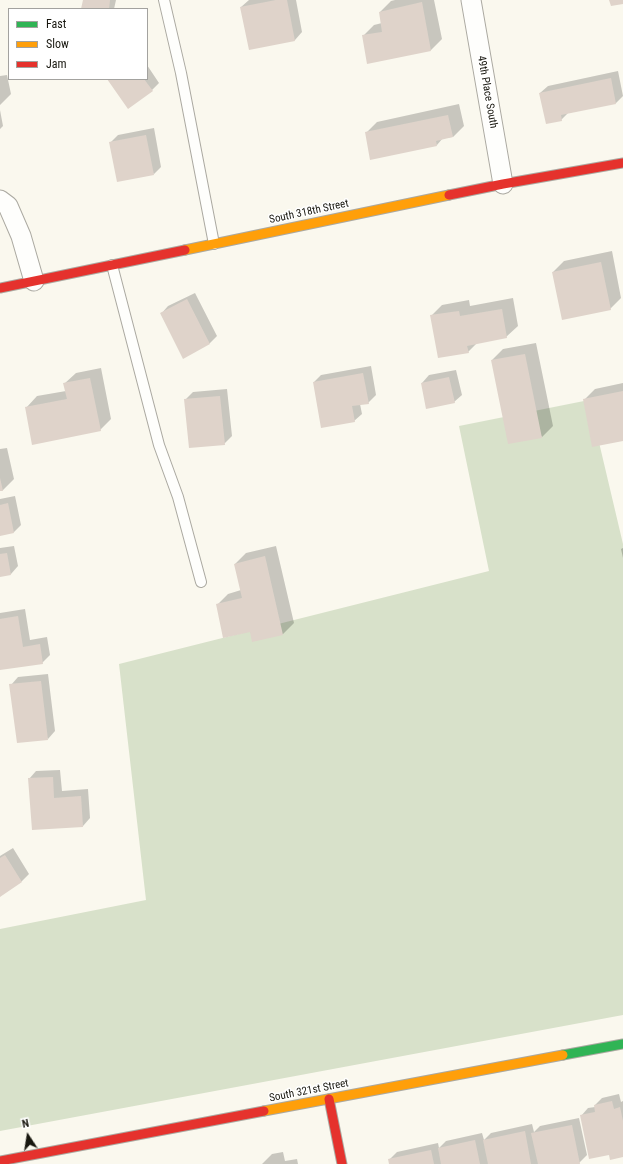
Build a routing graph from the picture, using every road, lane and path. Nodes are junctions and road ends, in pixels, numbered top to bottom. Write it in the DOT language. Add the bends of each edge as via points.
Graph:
graph roads {
  1 [pos="164,0"];
  2 [pos="471,0"];
  3 [pos="623,163"];
  4 [pos="503,184"];
  5 [pos="0,200"];
  6 [pos="214,244"];
  7 [pos="112,265"];
  8 [pos="34,281"];
  9 [pos="0,288"];
  10 [pos="201,582"];
  11 [pos="623,1044"];
  12 [pos="329,1099"];
  13 [pos="0,1161"];
  14 [pos="342,1164"];
  1 -- 6 [label="lane"];
  2 -- 4 [label="street, 49th Place South"];
  3 -- 4 [label="street, South 318th Street"];
  4 -- 6 [label="street, South 318th Street"];
  5 -- 8 [label="street" via="8,206 21,236"];
  6 -- 7 [label="street, South 318th Street"];
  7 -- 8 [label="street, South 318th Street"];
  7 -- 10 [label="lane" via="159,445 178,497"];
  8 -- 9 [label="street, South 318th Street"];
  11 -- 12 [label="street, South 321st Street"];
  12 -- 13 [label="street, South 321st Street"];
  12 -- 14 [label="street"];
}
